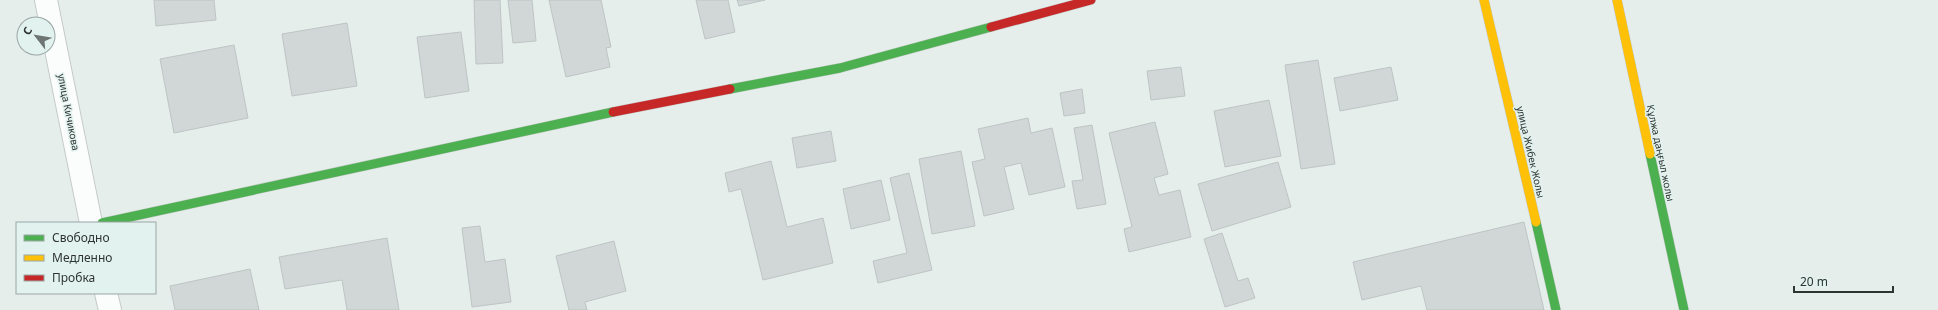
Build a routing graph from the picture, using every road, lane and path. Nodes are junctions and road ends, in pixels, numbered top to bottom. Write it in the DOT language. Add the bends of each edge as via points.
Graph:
graph roads {
  1 [pos="46,0"];
  2 [pos="1091,0"];
  3 [pos="1484,0"];
  4 [pos="1617,0"];
  5 [pos="91,222"];
  6 [pos="107,222"];
  7 [pos="106,294"];
  8 [pos="110,310"];
  9 [pos="1556,310"];
  10 [pos="1684,310"];
  1 -- 5 [label="street, улица Кичикова"];
  2 -- 6 [label="street" via="840,68 594,116"];
  3 -- 9 [label="street, улица Жибек Жолы"];
  4 -- 10 [label="street, Құлжа даңғыл жолы"];
  7 -- 8 [label="street"];
}
